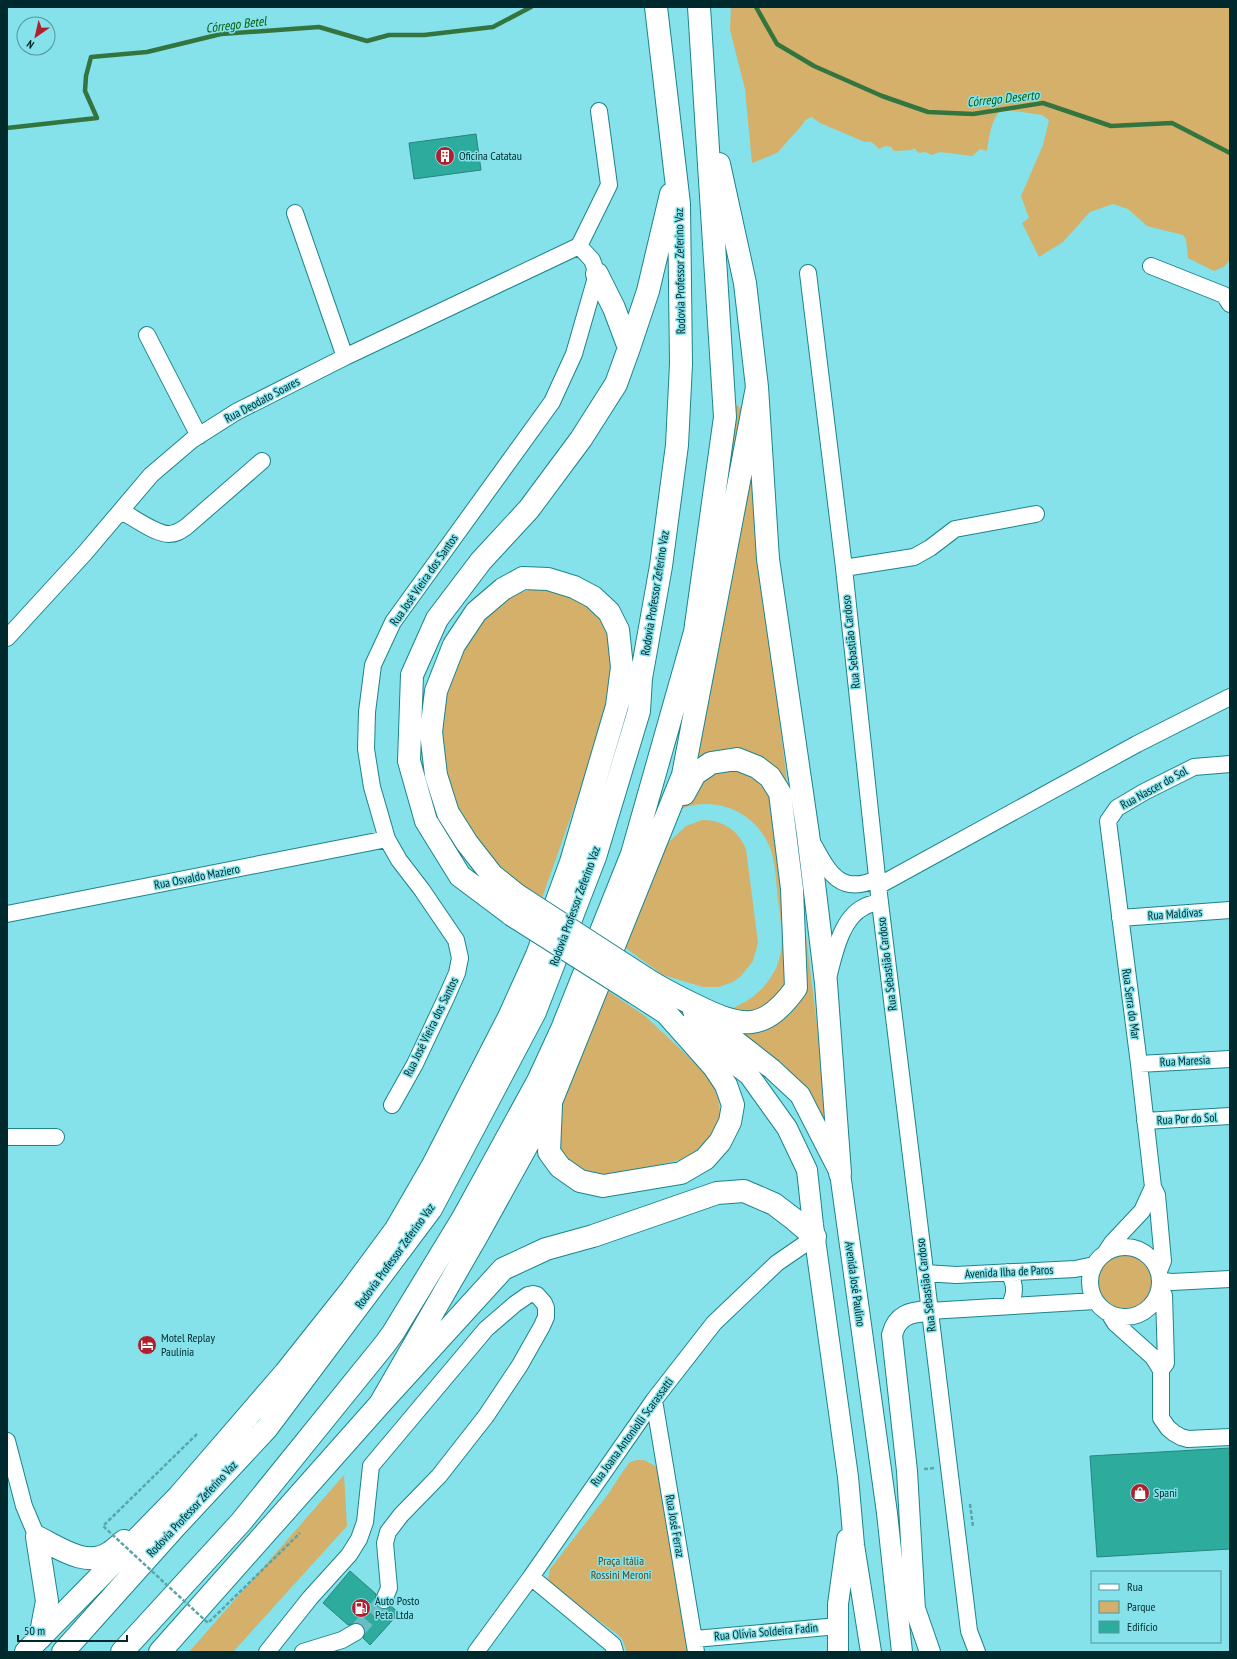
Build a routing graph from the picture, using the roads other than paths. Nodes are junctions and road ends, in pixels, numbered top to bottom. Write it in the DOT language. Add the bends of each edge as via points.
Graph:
graph roads {
  1 [pos="656,7"];
  2 [pos="699,7"];
  3 [pos="704,94"];
  4 [pos="599,111"];
  5 [pos="677,174"];
  6 [pos="295,213"];
  7 [pos="579,246"];
  8 [pos="1151,266"];
  9 [pos="808,273"];
  10 [pos="597,274"];
  11 [pos="1230,304"];
  12 [pos="147,335"];
  13 [pos="629,348"];
  14 [pos="345,357"];
  15 [pos="757,387"];
  16 [pos="199,436"];
  17 [pos="262,461"];
  18 [pos="120,511"];
  19 [pos="1036,514"];
  20 [pos="844,568"];
  21 [pos="7,638"];
  22 [pos="1230,697"];
  23 [pos="1230,764"];
  24 [pos="1108,821"];
  25 [pos="808,834"];
  26 [pos="387,839"];
  27 [pos="655,846"];
  28 [pos="878,889"];
  29 [pos="514,905"];
  30 [pos="1230,910"];
  31 [pos="7,914"];
  32 [pos="1120,918"];
  33 [pos="826,983"];
  34 [pos="640,985"];
  35 [pos="664,990"];
  36 [pos="666,1013"];
  37 [pos="1230,1059"];
  38 [pos="1139,1064"];
  39 [pos="551,1102"];
  40 [pos="392,1105"];
  41 [pos="1230,1116"];
  42 [pos="1145,1121"];
  43 [pos="7,1137"];
  44 [pos="56,1137"];
  45 [pos="840,1173"];
  46 [pos="1152,1187"];
  47 [pos="815,1238"];
  48 [pos="1106,1252"];
  49 [pos="1094,1265"];
  50 [pos="925,1272"];
  51 [pos="1008,1272"];
  52 [pos="1230,1279"];
  53 [pos="1160,1281"];
  54 [pos="1095,1301"];
  55 [pos="1009,1306"];
  56 [pos="929,1311"];
  57 [pos="1109,1313"];
  58 [pos="1161,1370"];
  59 [pos="654,1400"];
  60 [pos="380,1404"];
  61 [pos="1230,1437"];
  62 [pos="7,1441"];
  63 [pos="178,1497"];
  64 [pos="887,1513"];
  65 [pos="851,1514"];
  66 [pos="37,1537"];
  67 [pos="531,1577"];
  68 [pos="384,1600"];
  69 [pos="915,1610"];
  70 [pos="838,1626"];
  71 [pos="180,1629"];
  72 [pos="356,1632"];
  73 [pos="33,1645"];
  74 [pos="695,1645"];
  75 [pos="63,1652"];
  76 [pos="122,1652"];
  77 [pos="160,1652"];
  78 [pos="176,1652"];
  79 [pos="267,1652"];
  80 [pos="303,1652"];
  81 [pos="476,1652"];
  82 [pos="615,1652"];
  83 [pos="838,1652"];
  84 [pos="871,1652"];
  85 [pos="902,1652"];
  86 [pos="930,1652"];
  87 [pos="977,1652"];
  1 -- 5 [label="highway, Rodovia Professor Zeferino Vaz"];
  2 -- 3 [label="highway"];
  3 -- 15 [label="highway" via="745,283"];
  3 -- 76 [label="highway" via="725,417 695,632 632,854 562,1029 538,1081 463,1218 393,1333 241,1522"];
  4 -- 7 [label="street" via="609,185"];
  5 -- 13 [label="highway" via="648,291"];
  5 -- 75 [label="highway, Rodovia Professor Zeferino Vaz" via="681,364 677,445 661,566 641,678 639,711 595,856 535,1012 431,1209 267,1428"];
  6 -- 14 [label="street"];
  7 -- 10 [label="street" via="592,260"];
  7 -- 14 [label="street, Rua Deodato Soares"];
  8 -- 11 [label="street" via="1224,295"];
  9 -- 20 [label="street, Rua Sebastião Cardoso"];
  10 -- 13 [label="highway" via="614,308"];
  10 -- 26 [label="street, Rua José Vieira dos Santos" via="574,354 552,402 393,622 373,665 367,712 366,749 372,787"];
  12 -- 16 [label="street"];
  13 -- 29 [label="highway" via="616,384 581,439 529,509 481,561 437,619 412,675 409,761 426,821 460,876"];
  14 -- 16 [label="street, Rua Deodato Soares" via="236,412"];
  15 -- 25 [label="highway" via="768,559"];
  15 -- 27 [label="highway" via="683,775"];
  16 -- 18 [label="street, Rua Deodato Soares" via="151,475"];
  17 -- 18 [label="street" via="177,533 158,531"];
  18 -- 21 [label="street, Rua Deodato Soares"];
  19 -- 20 [label="street" via="955,529 914,557"];
  20 -- 28 [label="street, Rua Sebastião Cardoso"];
  22 -- 28 [label="street" via="1138,744"];
  23 -- 24 [label="street, Rua Nascer do Sol" via="1194,767 1117,808"];
  24 -- 32 [label="street, Rua Serra do Mar"];
  25 -- 28 [label="street" via="826,868 834,877 846,884"];
  25 -- 33 [label="highway"];
  26 -- 31 [label="street, Rua Osvaldo Maziero"];
  26 -- 40 [label="street, Rua José Vieira dos Santos" via="456,940 460,958 458,973 415,1064"];
  27 -- 35 [label="highway" via="663,837 695,774 711,764 737,759 757,767 770,777 780,792 792,889 796,988 778,1011 749,1023 722,1018"];
  27 -- 39 [label="highway"];
  28 -- 33 [label="street" via="864,907 854,914 841,933"];
  28 -- 50 [label="street, Rua Sebastião Cardoso"];
  29 -- 34 [label="highway, bridge"];
  29 -- 63 [label="highway" via="467,844 448,813 436,775 431,732 436,691 454,645 476,612 503,589 523,578 548,578 593,597 609,612 618,630 622,667 617,706 602,759 570,862 537,955 469,1096 396,1229 285,1373"];
  30 -- 32 [label="street, Rua Maldivas"];
  32 -- 38 [label="street, Rua Serra do Mar"];
  33 -- 45 [label="highway"];
  34 -- 35 [label="highway"];
  34 -- 36 [label="highway"];
  35 -- 45 [label="main road, Avenida José Paulino" via="735,1040 800,1095"];
  36 -- 39 [label="highway" via="714,1067 734,1104 730,1122 720,1142 705,1159 681,1172 650,1178 603,1186 580,1181 560,1166 549,1152"];
  36 -- 47 [label="main road" via="749,1075 787,1128 807,1170"];
  37 -- 38 [label="street, Rua Maresia"];
  38 -- 42 [label="street, Rua Serra do Mar"];
  39 -- 60 [label="highway"];
  41 -- 42 [label="street, Rua Por do Sol"];
  42 -- 46 [label="street, Rua Serra do Mar"];
  43 -- 44 [label="street"];
  45 -- 64 [label="main road, Avenida José Paulino"];
  46 -- 48 [label="street, Rua Serra do Mar" via="1142,1211"];
  46 -- 53 [label="street, Rua Serra do Mar" via="1157,1195 1163,1261"];
  47 -- 59 [label="street, Rua Joana Antoniolli Scarassatti" via="777,1263 714,1324"];
  47 -- 60 [label="highway" via="774,1204 744,1191 717,1193 593,1236 546,1249 503,1269"];
  47 -- 65 [label="main road"];
  48 -- 49 [label="street"];
  48 -- 53 [label="street" via="1124,1246 1142,1250 1149,1256"];
  49 -- 51 [label="street, Avenida Ilha de Paros" via="1075,1269"];
  49 -- 54 [label="street" via="1090,1283"];
  50 -- 51 [label="street, Avenida Ilha de Paros" via="956,1275"];
  50 -- 56 [label="street, Rua Sebastião Cardoso"];
  51 -- 55 [label="street" via="1015,1288"];
  52 -- 53 [label="street"];
  53 -- 57 [label="street" via="1157,1298 1152,1306 1136,1316 1122,1317"];
  53 -- 58 [label="street, Rua Serra do Mar" via="1164,1295 1166,1363"];
  54 -- 55 [label="street"];
  54 -- 57 [label="street"];
  55 -- 56 [label="street"];
  56 -- 69 [label="main road" via="911,1312 904,1316 892,1335 907,1471"];
  56 -- 87 [label="street, Rua Sebastião Cardoso" via="969,1631"];
  57 -- 58 [label="street" via="1115,1323 1153,1357"];
  58 -- 61 [label="street, Rua Serra do Mar" via="1162,1418 1168,1428 1188,1439"];
  59 -- 67 [label="street, Rua Joana Antoniolli Scarassatti"];
  59 -- 74 [label="street, Rua José Ferraz"];
  60 -- 71 [label="highway"];
  62 -- 66 [label="street" via="24,1506"];
  63 -- 66 [label="highway" via="108,1554 86,1559"];
  63 -- 73 [label="highway"];
  64 -- 69 [label="main road"];
  64 -- 85 [label="main road, Avenida José Paulino"];
  65 -- 70 [label="main road" via="838,1604"];
  65 -- 84 [label="main road"];
  66 -- 73 [label="highway" via="47,1601"];
  67 -- 81 [label="street, Rua Joana Antoniolli Scarassatti"];
  67 -- 82 [label="street" via="613,1645"];
  68 -- 79 [label="street" via="389,1588 385,1543 388,1532 439,1476 486,1416 520,1365 546,1317 544,1303 537,1295 528,1295 486,1329 371,1466 365,1522 359,1539 349,1556 310,1598"];
  69 -- 86 [label="main road"];
  70 -- 74 [label="street, Rua Olívia Soldeira Fadin"];
  70 -- 83 [label="main road"];
  71 -- 77 [label="highway"];
  71 -- 78 [label="street"];
  72 -- 80 [label="street" via="342,1640"];
}
